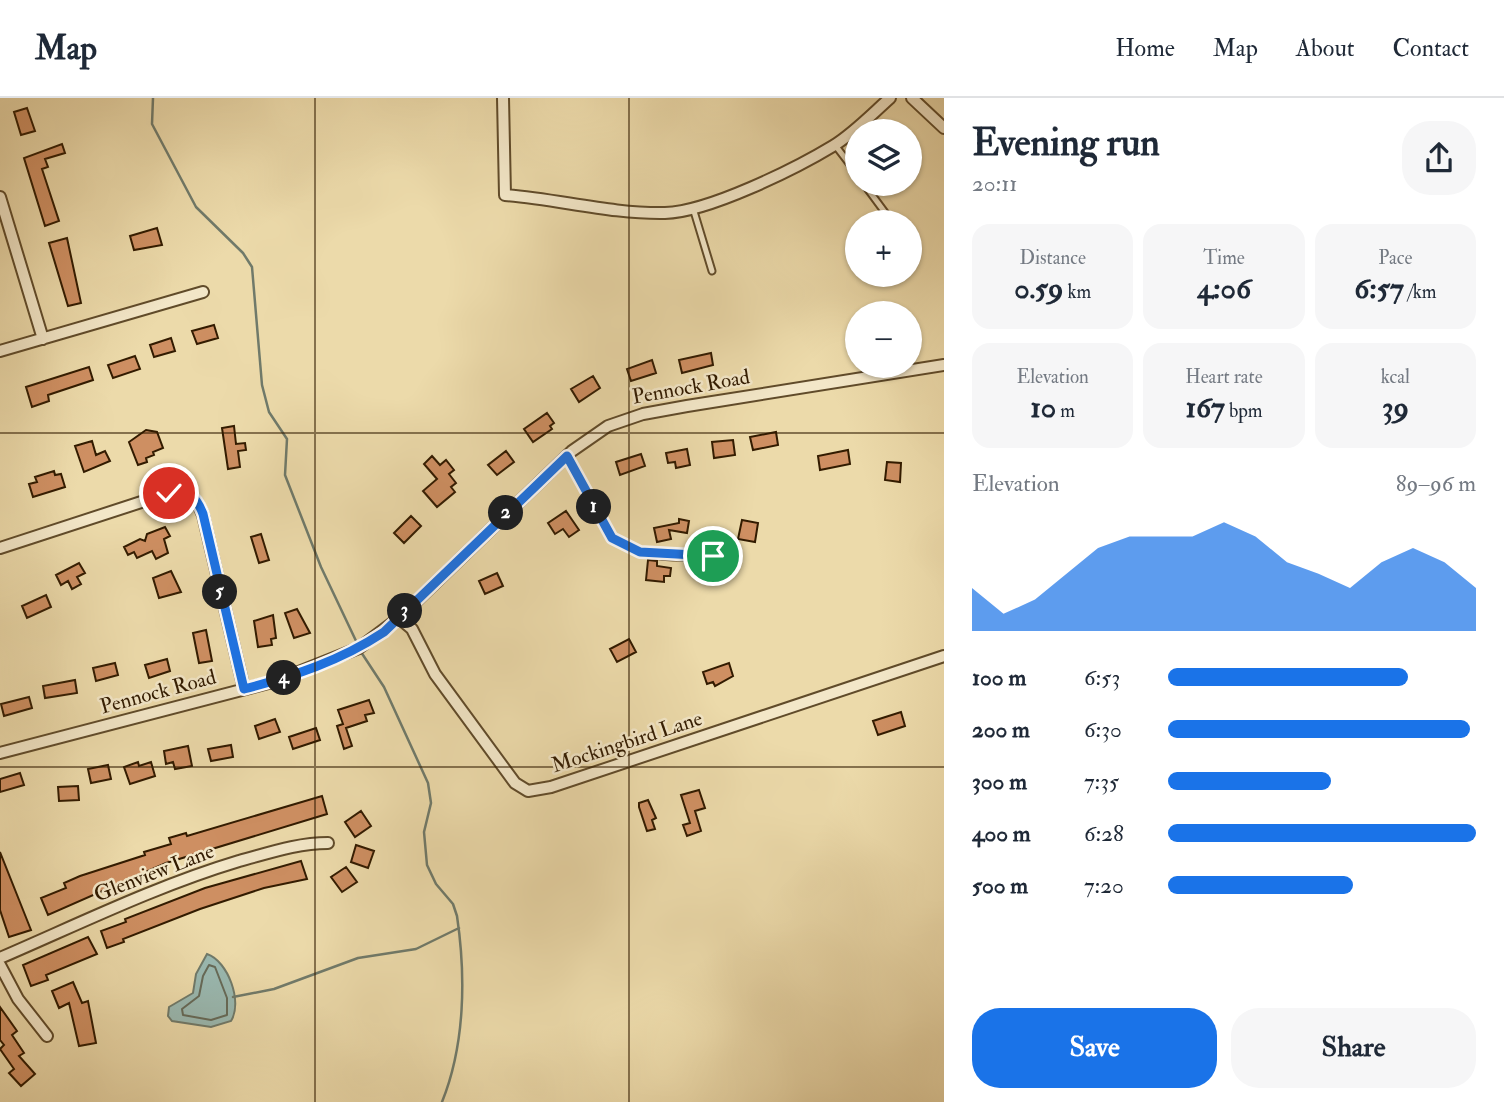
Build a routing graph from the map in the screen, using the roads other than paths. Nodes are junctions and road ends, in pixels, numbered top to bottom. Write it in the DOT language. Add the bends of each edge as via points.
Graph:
graph roads {
  1 [pos="503,98"];
  2 [pos="890,98"];
  3 [pos="912,98"];
  4 [pos="944,128"];
  5 [pos="835,145"];
  6 [pos="845,158"];
  7 [pos="0,197"];
  8 [pos="693,208"];
  9 [pos="712,271"];
  10 [pos="203,292"];
  11 [pos="43,339"];
  12 [pos="0,351"];
  13 [pos="944,365"];
  14 [pos="567,456"];
  15 [pos="729,546"];
  16 [pos="0,548"];
  17 [pos="399,618"];
  18 [pos="944,656"];
  19 [pos="244,689"];
  20 [pos="0,753"];
  21 [pos="328,843"];
  22 [pos="0,958"];
  23 [pos="0,964"];
  24 [pos="47,1036"];
  1 -- 8 [label="street" via="505,195 634,212"];
  2 -- 5 [label="street"];
  3 -- 4 [label="street"];
  5 -- 6 [label="lane"];
  5 -- 8 [label="street" via="752,186"];
  7 -- 11 [label="street"];
  8 -- 9 [label="lane"];
  10 -- 11 [label="street"];
  11 -- 12 [label="street"];
  13 -- 14 [label="street, Pennock Road" via="643,414 608,426"];
  14 -- 15 [label="lane" via="612,538 640,552 678,556 718,555"];
  14 -- 17 [label="street, Pennock Road"];
  16 -- 19 [label="street" via="169,493 194,496 203,514"];
  17 -- 18 [label="street, Mockingbird Lane" via="412,629 435,674 515,783 528,791"];
  17 -- 19 [label="street, Pennock Road" via="359,648 326,664"];
  19 -- 20 [label="street, Pennock Road"];
  21 -- 22 [label="street, Glenview Lane" via="280,849 146,892"];
  23 -- 24 [label="street" via="18,999"];
}
